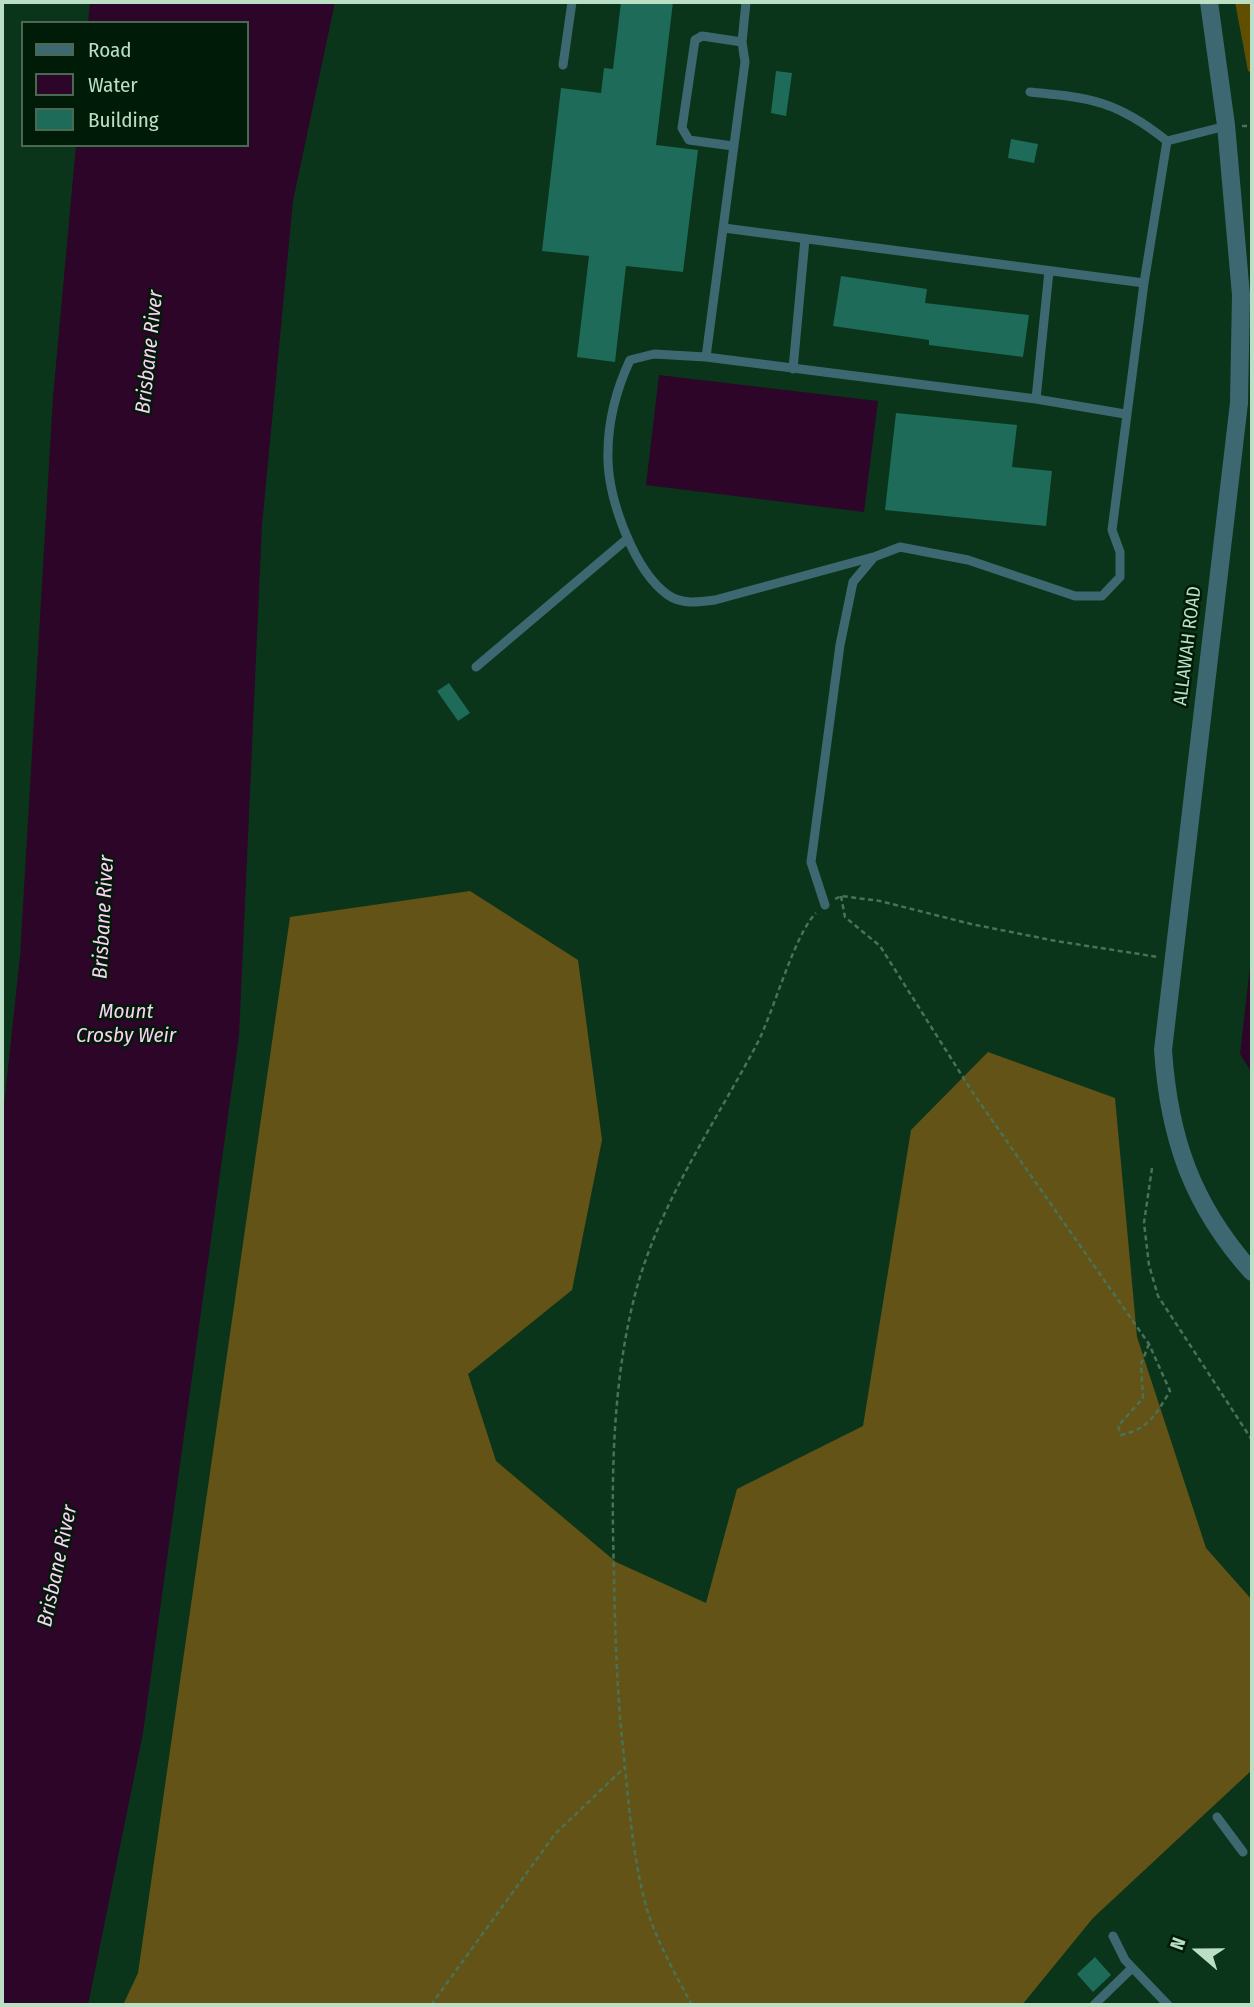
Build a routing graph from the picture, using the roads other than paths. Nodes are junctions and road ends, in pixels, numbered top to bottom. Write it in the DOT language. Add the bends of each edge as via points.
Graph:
graph roads {
  1 [pos="572,2"];
  2 [pos="747,2"];
  3 [pos="1209,2"];
  4 [pos="742,42"];
  5 [pos="563,65"];
  6 [pos="1030,92"];
  7 [pos="1226,125"];
  8 [pos="1167,141"];
  9 [pos="733,146"];
  10 [pos="724,228"];
  11 [pos="805,239"];
  12 [pos="1049,271"];
  13 [pos="1144,283"];
  14 [pos="706,357"];
  15 [pos="793,369"];
  16 [pos="1036,399"];
  17 [pos="1125,414"];
  18 [pos="627,539"];
  19 [pos="874,557"];
  20 [pos="477,667"];
  21 [pos="825,905"];
  22 [pos="1252,1272"];
  23 [pos="1217,1817"];
  24 [pos="1243,1852"];
  25 [pos="1113,1936"];
  26 [pos="1132,1968"];
  27 [pos="1094,2005"];
  28 [pos="1168,2005"];
  1 -- 5 [label="lane"];
  2 -- 4 [label="lane"];
  3 -- 7 [label="street, ALLAWAH ROAD"];
  4 -- 9 [label="lane" via="746,62"];
  4 -- 9 [label="lane" via="702,36 695,40 682,128 689,139"];
  6 -- 8 [label="lane" via="1076,96 1113,106 1135,115"];
  7 -- 8 [label="lane"];
  7 -- 22 [label="street, ALLAWAH ROAD" via="1241,295 1239,403 1163,1050 1166,1101 1181,1158 1206,1213"];
  8 -- 13 [label="lane"];
  9 -- 10 [label="lane"];
  10 -- 11 [label="lane"];
  10 -- 14 [label="lane"];
  11 -- 12 [label="lane"];
  11 -- 15 [label="lane"];
  12 -- 13 [label="lane"];
  12 -- 16 [label="lane"];
  13 -- 17 [label="lane"];
  14 -- 15 [label="lane"];
  14 -- 18 [label="lane" via="654,354 630,360 617,389 608,460"];
  15 -- 16 [label="lane"];
  16 -- 17 [label="lane"];
  17 -- 19 [label="lane" via="1112,530 1120,552 1120,577 1102,596 1075,596 968,560 900,547"];
  18 -- 19 [label="lane" via="639,563 669,596 691,603"];
  18 -- 20 [label="lane"];
  19 -- 21 [label="lane" via="853,582 838,659 811,862"];
  23 -- 24 [label="lane"];
  25 -- 26 [label="lane"];
  26 -- 27 [label="lane"];
  26 -- 28 [label="lane"];
}
